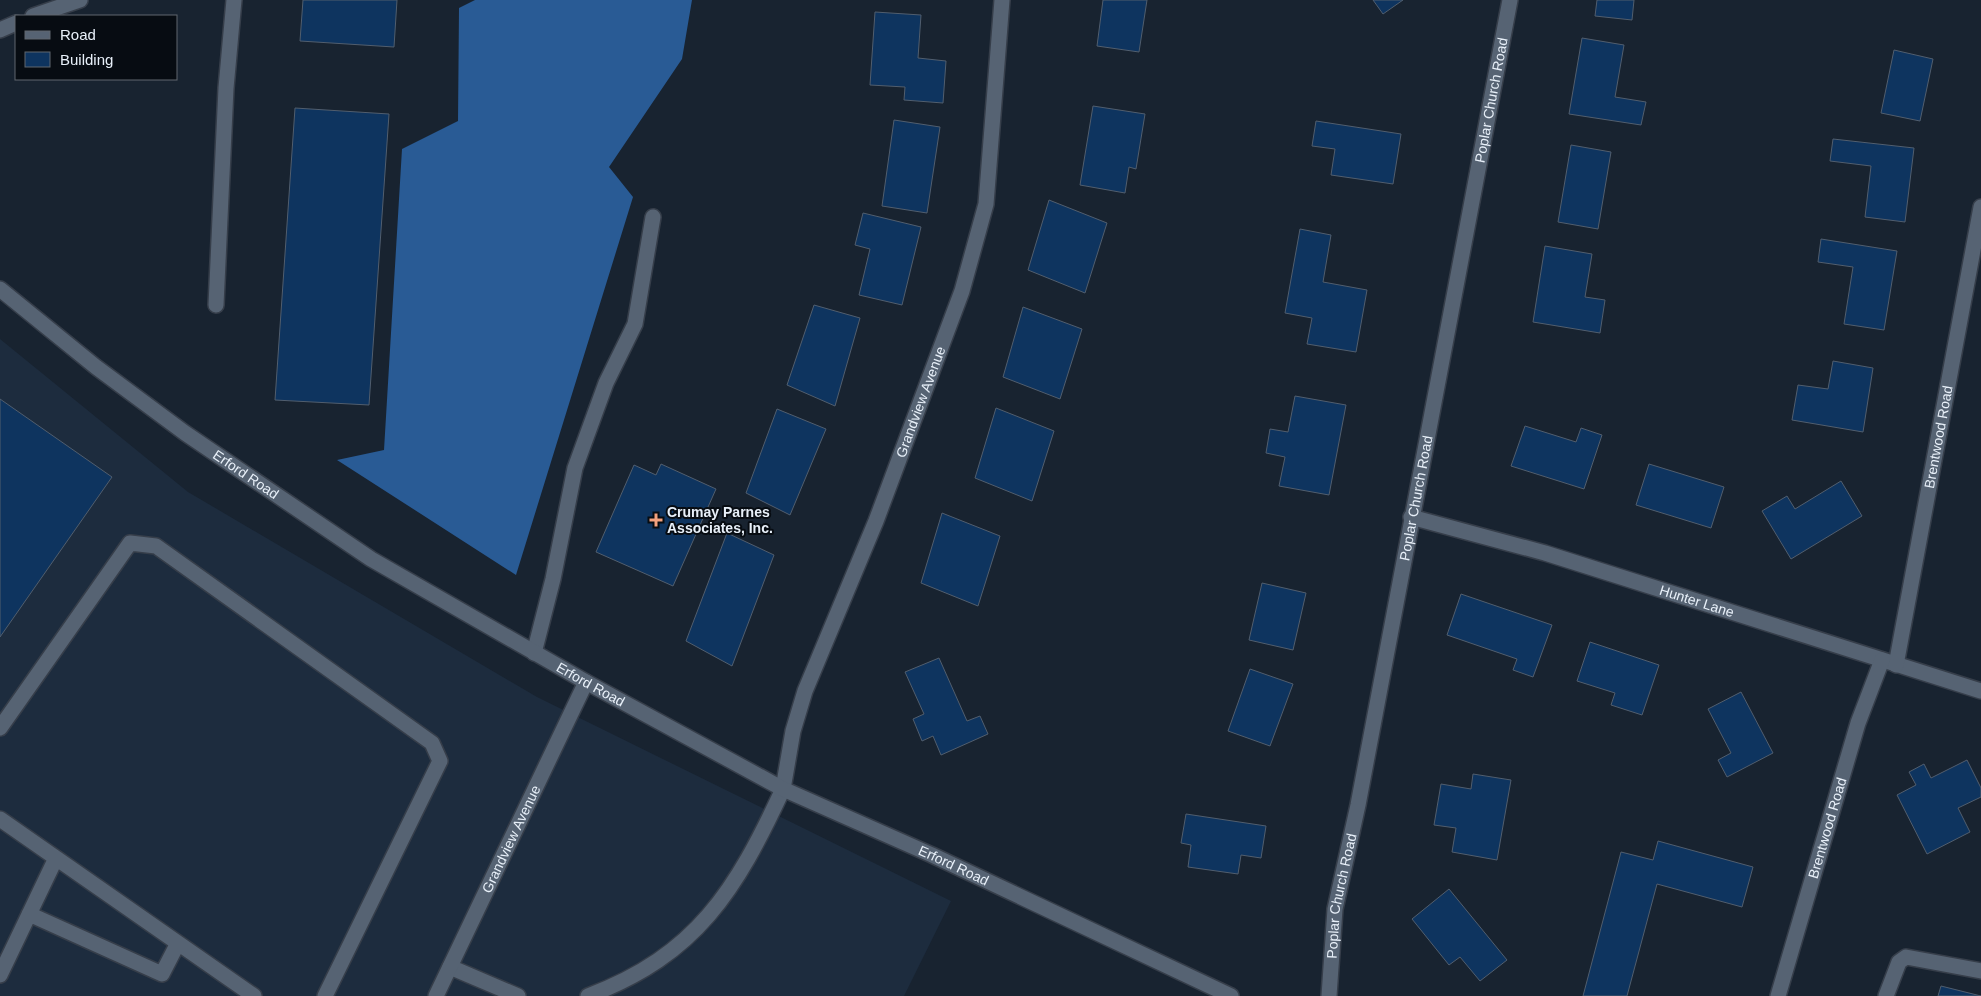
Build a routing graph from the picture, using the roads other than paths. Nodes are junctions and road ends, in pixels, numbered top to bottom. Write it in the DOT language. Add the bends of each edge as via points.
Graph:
graph roads {
  1 [pos="80,0"];
  2 [pos="234,0"];
  3 [pos="1002,0"];
  4 [pos="1510,0"];
  5 [pos="36,15"];
  6 [pos="15,23"];
  7 [pos="0,30"];
  8 [pos="1981,207"];
  9 [pos="653,217"];
  10 [pos="0,288"];
  11 [pos="216,305"];
  12 [pos="1411,517"];
  13 [pos="534,653"];
  14 [pos="1889,663"];
  15 [pos="586,682"];
  16 [pos="1981,691"];
  17 [pos="0,728"];
  18 [pos="783,789"];
  19 [pos="0,819"];
  20 [pos="56,858"];
  21 [pos="29,914"];
  22 [pos="178,943"];
  23 [pos="450,967"];
  24 [pos="1981,971"];
  25 [pos="0,974"];
  26 [pos="254,996"];
  27 [pos="325,996"];
  28 [pos="436,996"];
  29 [pos="518,996"];
  30 [pos="588,996"];
  31 [pos="1231,996"];
  32 [pos="1329,996"];
  33 [pos="1778,996"];
  34 [pos="1886,996"];
  1 -- 5 [label="street"];
  2 -- 11 [label="street" via="226,88"];
  3 -- 18 [label="street, Grandview Avenue" via="986,204 964,282 876,521 805,691 793,731"];
  4 -- 12 [label="street, Poplar Church Road"];
  6 -- 7 [label="street"];
  8 -- 14 [label="street, Brentwood Road"];
  9 -- 13 [label="street" via="635,324 606,383 575,468 554,579"];
  10 -- 13 [label="street, Erford Road" via="96,367 185,433 371,559"];
  12 -- 14 [label="street, Hunter Lane" via="1545,553"];
  12 -- 32 [label="street, Poplar Church Road" via="1335,909"];
  13 -- 15 [label="street, Erford Road"];
  14 -- 16 [label="street, Hunter Lane"];
  14 -- 33 [label="street, Brentwood Road" via="1858,723"];
  15 -- 18 [label="street, Erford Road"];
  15 -- 23 [label="street, Grandview Avenue"];
  17 -- 27 [label="street" via="130,543 156,546 432,743 440,761"];
  18 -- 30 [label="street, Grandview Avenue" via="726,896 698,929 652,965"];
  18 -- 31 [label="street, Erford Road"];
  19 -- 20 [label="street"];
  20 -- 21 [label="street"];
  20 -- 22 [label="street"];
  21 -- 22 [label="street" via="162,974"];
  21 -- 25 [label="street"];
  22 -- 26 [label="street"];
  23 -- 28 [label="street, Grandview Avenue"];
  23 -- 29 [label="street"];
  24 -- 34 [label="street" via="1906,957 1899,962"];
}
